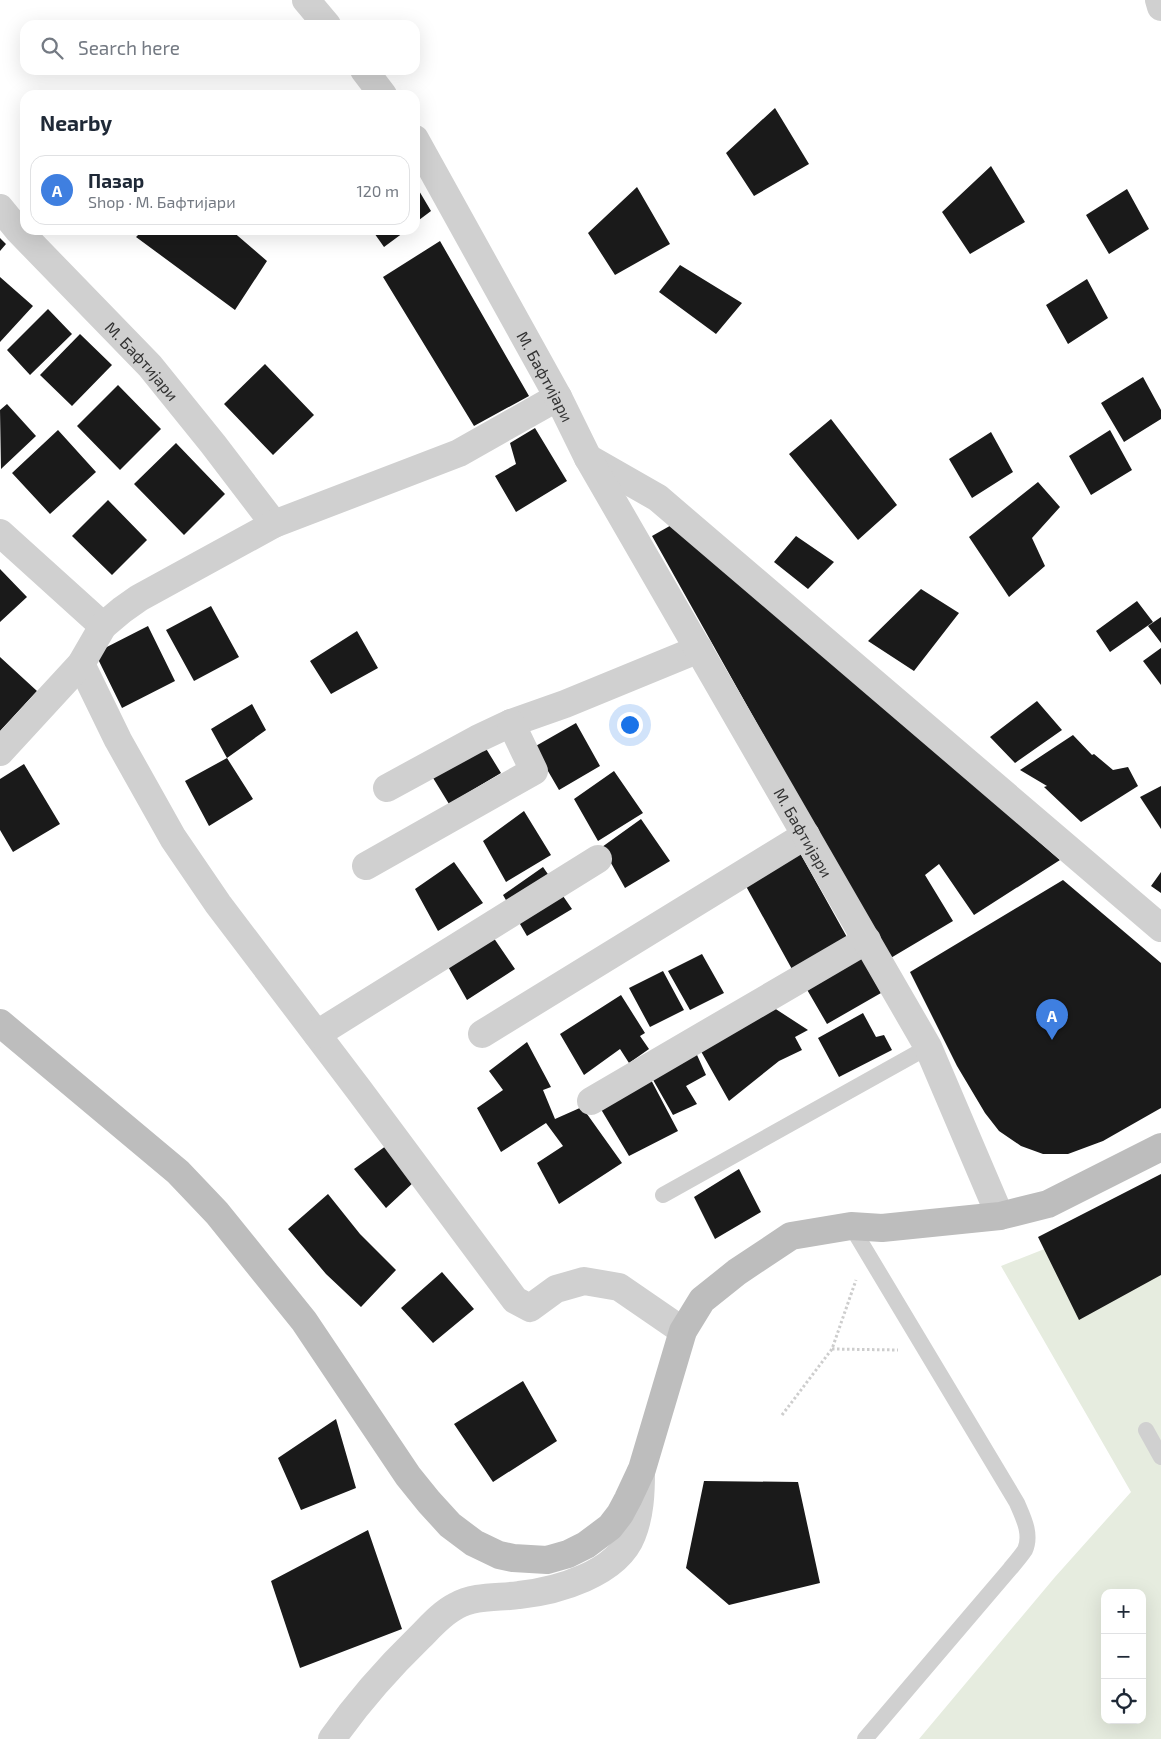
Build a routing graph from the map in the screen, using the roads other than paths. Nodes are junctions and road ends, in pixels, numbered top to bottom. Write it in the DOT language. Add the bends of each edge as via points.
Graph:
graph roads {
  1 [pos="306,0"];
  2 [pos="1159,0"];
  3 [pos="1161,7"];
  4 [pos="323,20"];
  5 [pos="368,75"];
  6 [pos="379,90"];
  7 [pos="420,148"];
  8 [pos="0,208"];
  9 [pos="20,232"];
  10 [pos="23,235"];
  11 [pos="558,397"];
  12 [pos="588,458"];
  13 [pos="274,524"];
  14 [pos="0,533"];
  15 [pos="103,626"];
  16 [pos="699,649"];
  17 [pos="81,664"];
  18 [pos="511,723"];
  19 [pos="0,752"];
  20 [pos="387,788"];
  21 [pos="806,835"];
  22 [pos="598,859"];
  23 [pos="366,866"];
  24 [pos="1161,928"];
  25 [pos="867,940"];
  26 [pos="0,1023"];
  27 [pos="317,1034"];
  28 [pos="482,1034"];
  29 [pos="928,1047"];
  30 [pos="591,1101"];
  31 [pos="1161,1147"];
  32 [pos="663,1195"];
  33 [pos="1000,1216"];
  34 [pos="852,1226"];
  35 [pos="683,1331"];
  36 [pos="1146,1430"];
  37 [pos="1161,1457"];
  38 [pos="642,1469"];
  39 [pos="332,1739"];
  40 [pos="865,1739"];
  1 -- 4 [label="street"];
  2 -- 3 [label="street"];
  5 -- 6 [label="street"];
  7 -- 11 [label="street, М. Бафтијари"];
  8 -- 9 [label="street, М. Бафтијари"];
  10 -- 13 [label="street, М. Бафтијари" via="150,366"];
  11 -- 12 [label="street, М. Бафтијари"];
  11 -- 13 [label="street" via="459,453"];
  12 -- 16 [label="street, М. Бафтијари"];
  12 -- 24 [label="street" via="658,498"];
  13 -- 15 [label="street" via="139,598"];
  14 -- 15 [label="street"];
  15 -- 17 [label="street"];
  16 -- 18 [label="street"];
  16 -- 21 [label="street, М. Бафтијари"];
  17 -- 19 [label="street"];
  17 -- 27 [label="street" via="118,740 173,838 218,904"];
  18 -- 20 [label="street"];
  18 -- 23 [label="street" via="534,771"];
  21 -- 25 [label="street, М. Бафтијари"];
  21 -- 28 [label="street"];
  22 -- 27 [label="street"];
  25 -- 29 [label="street, М. Бафтијари"];
  25 -- 30 [label="street"];
  26 -- 38 [label="main road" via="178,1172 218,1213 304,1321 419,1490 450,1525 468,1539 499,1555 514,1558 547,1560 568,1554 610,1527"];
  27 -- 35 [label="street" via="515,1300 530,1308 556,1289 584,1281 619,1287"];
  29 -- 32 [label="lane"];
  29 -- 33 [label="street, М. Бафтијари"];
  31 -- 33 [label="main road" via="1048,1204"];
  33 -- 34 [label="main road" via="882,1228"];
  34 -- 35 [label="main road" via="791,1236 702,1300"];
  34 -- 40 [label="lane" via="1017,1503 1027,1538 1025,1549 1010,1569"];
  35 -- 38 [label="main road"];
  36 -- 37 [label="lane"];
  38 -- 39 [label="street" via="636,1523 632,1536 615,1560 603,1569 561,1586 540,1592 467,1601 450,1610 370,1688"];
}
